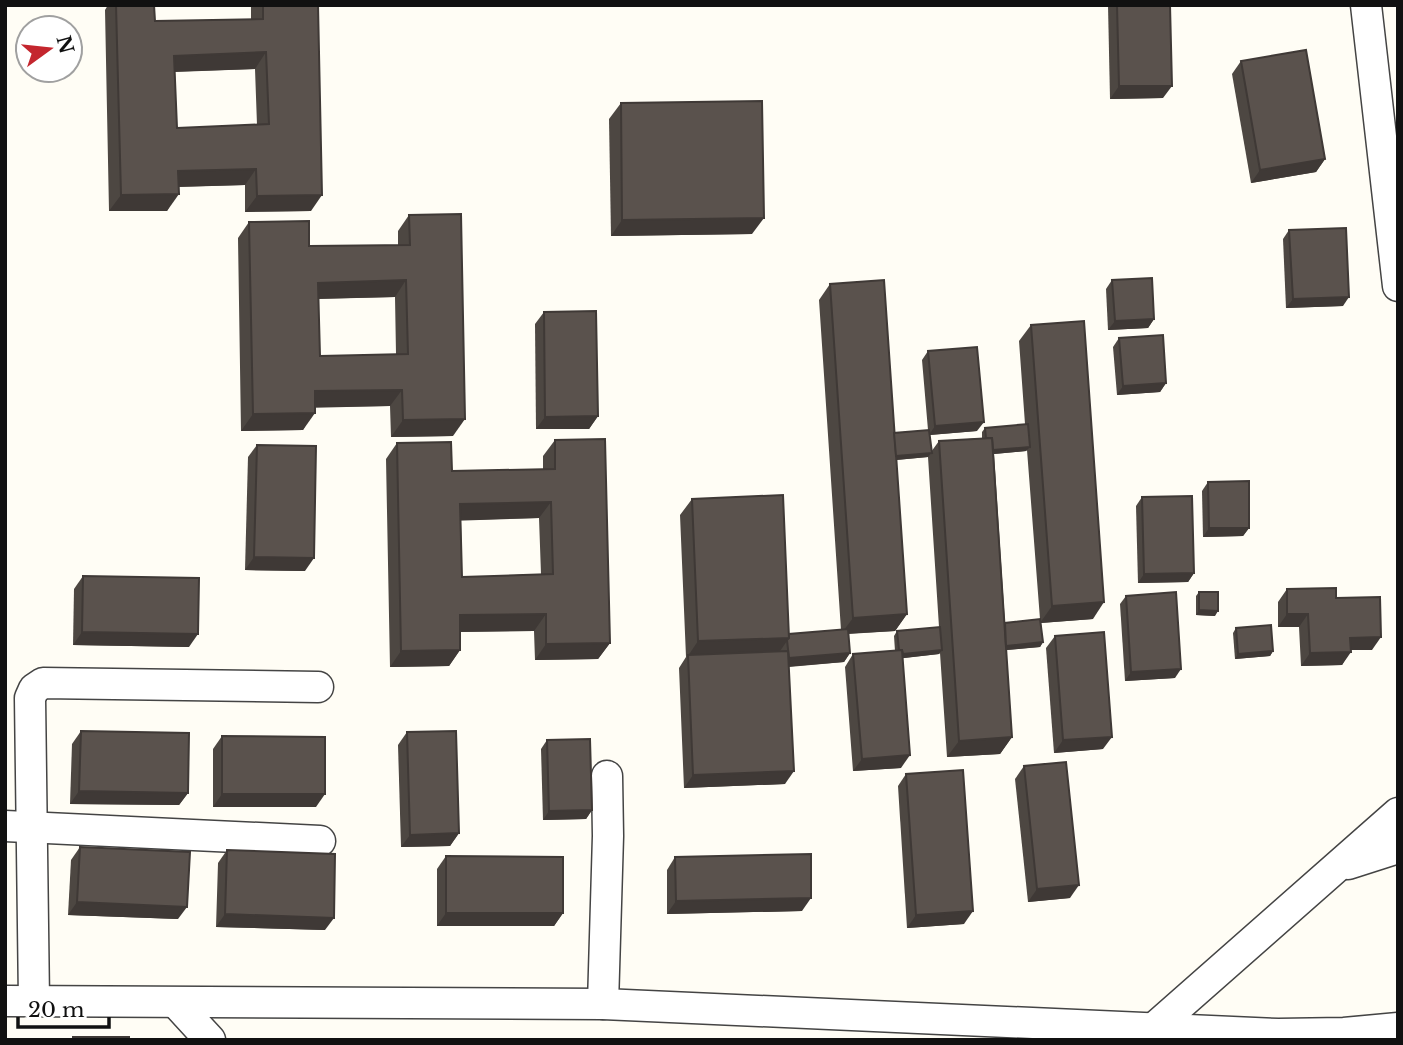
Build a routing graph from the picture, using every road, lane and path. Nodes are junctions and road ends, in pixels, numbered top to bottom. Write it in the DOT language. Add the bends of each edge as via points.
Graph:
graph roads {
  1 [pos="1366,5"];
  2 [pos="1398,286"];
  3 [pos="318,687"];
  4 [pos="607,776"];
  5 [pos="1398,813"];
  6 [pos="19,826"];
  7 [pos="320,841"];
  8 [pos="1398,848"];
  9 [pos="1334,869"];
  10 [pos="20,1001"];
  11 [pos="177,1004"];
  12 [pos="603,1004"];
  13 [pos="1398,1028"];
  14 [pos="1147,1034"];
  15 [pos="210,1040"];
  1 -- 2 [label="street"];
  3 -- 6 [label="street" via="43,683 30,698"];
  4 -- 12 [label="street"];
  5 -- 9 [label="street"];
  6 -- 7 [label="street"];
  6 -- 10 [label="street"];
  8 -- 9 [label="street"];
  9 -- 14 [label="street"];
  10 -- 11 [label="street"];
  11 -- 12 [label="street"];
  11 -- 15 [label="street"];
  12 -- 14 [label="street"];
  13 -- 14 [label="street" via="1344,1033"];
}
